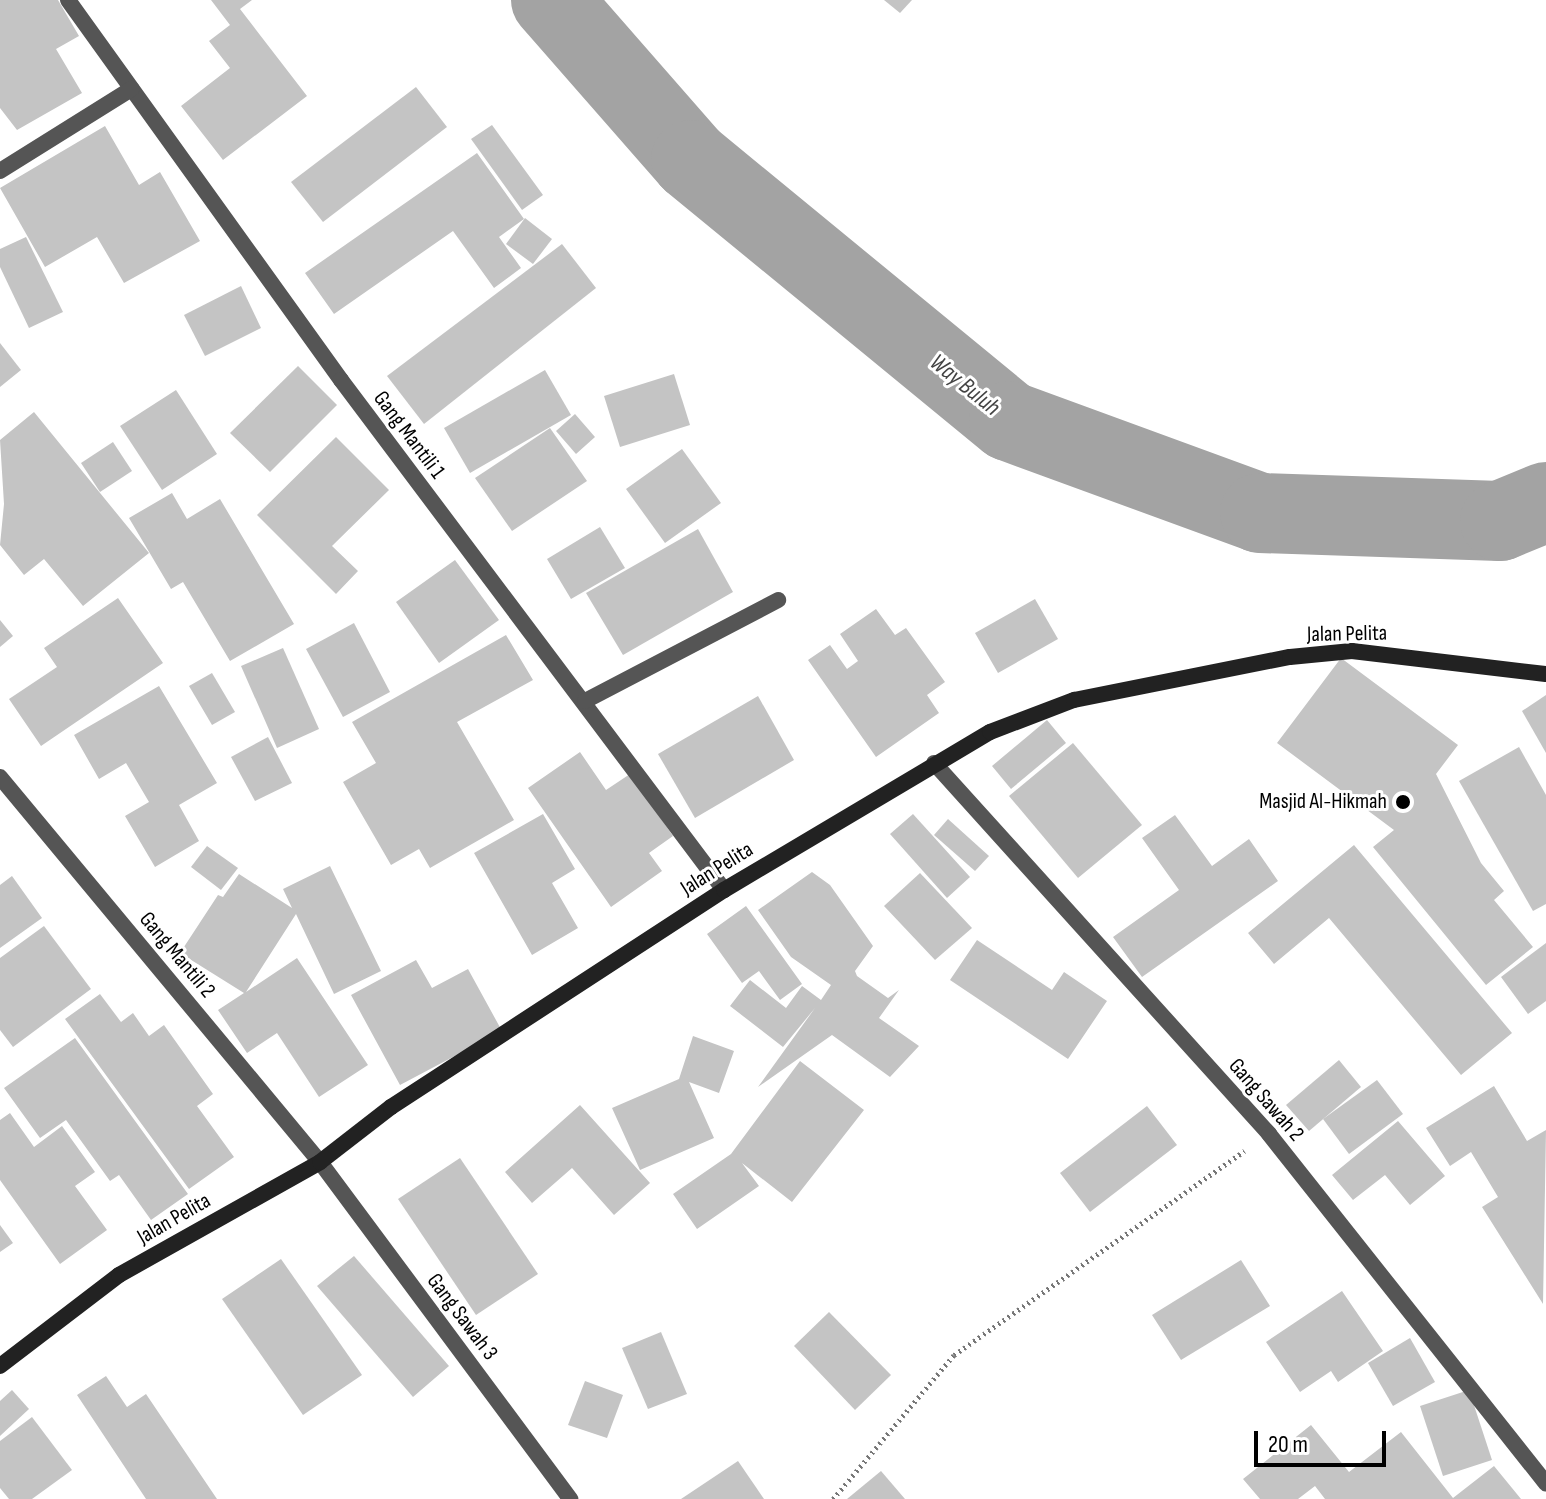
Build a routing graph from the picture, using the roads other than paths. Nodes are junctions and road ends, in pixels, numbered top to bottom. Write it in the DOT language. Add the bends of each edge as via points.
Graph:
graph roads {
  1 [pos="68,0"];
  2 [pos="131,89"];
  3 [pos="0,171"];
  4 [pos="778,600"];
  5 [pos="1546,674"];
  6 [pos="585,701"];
  7 [pos="934,763"];
  8 [pos="0,777"];
  9 [pos="724,890"];
  10 [pos="320,1162"];
  11 [pos="0,1366"];
  12 [pos="1546,1483"];
  13 [pos="570,1499"];
  1 -- 2 [label="street, Gang Mantili 1"];
  2 -- 3 [label="street"];
  2 -- 6 [label="street, Gang Mantili 1" via="341,380"];
  4 -- 6 [label="street"];
  5 -- 7 [label="street, Jalan Pelita" via="1352,651 1290,657 1074,700 990,732"];
  6 -- 9 [label="street, Gang Mantili 1"];
  7 -- 9 [label="street, Jalan Pelita"];
  7 -- 12 [label="street, Gang Sawah 2" via="1269,1134"];
  8 -- 10 [label="street, Gang Mantili 2"];
  9 -- 10 [label="street, Jalan Pelita" via="391,1107"];
  10 -- 11 [label="street, Jalan Pelita" via="119,1275"];
  10 -- 13 [label="street, Gang Sawah 3"];
}
